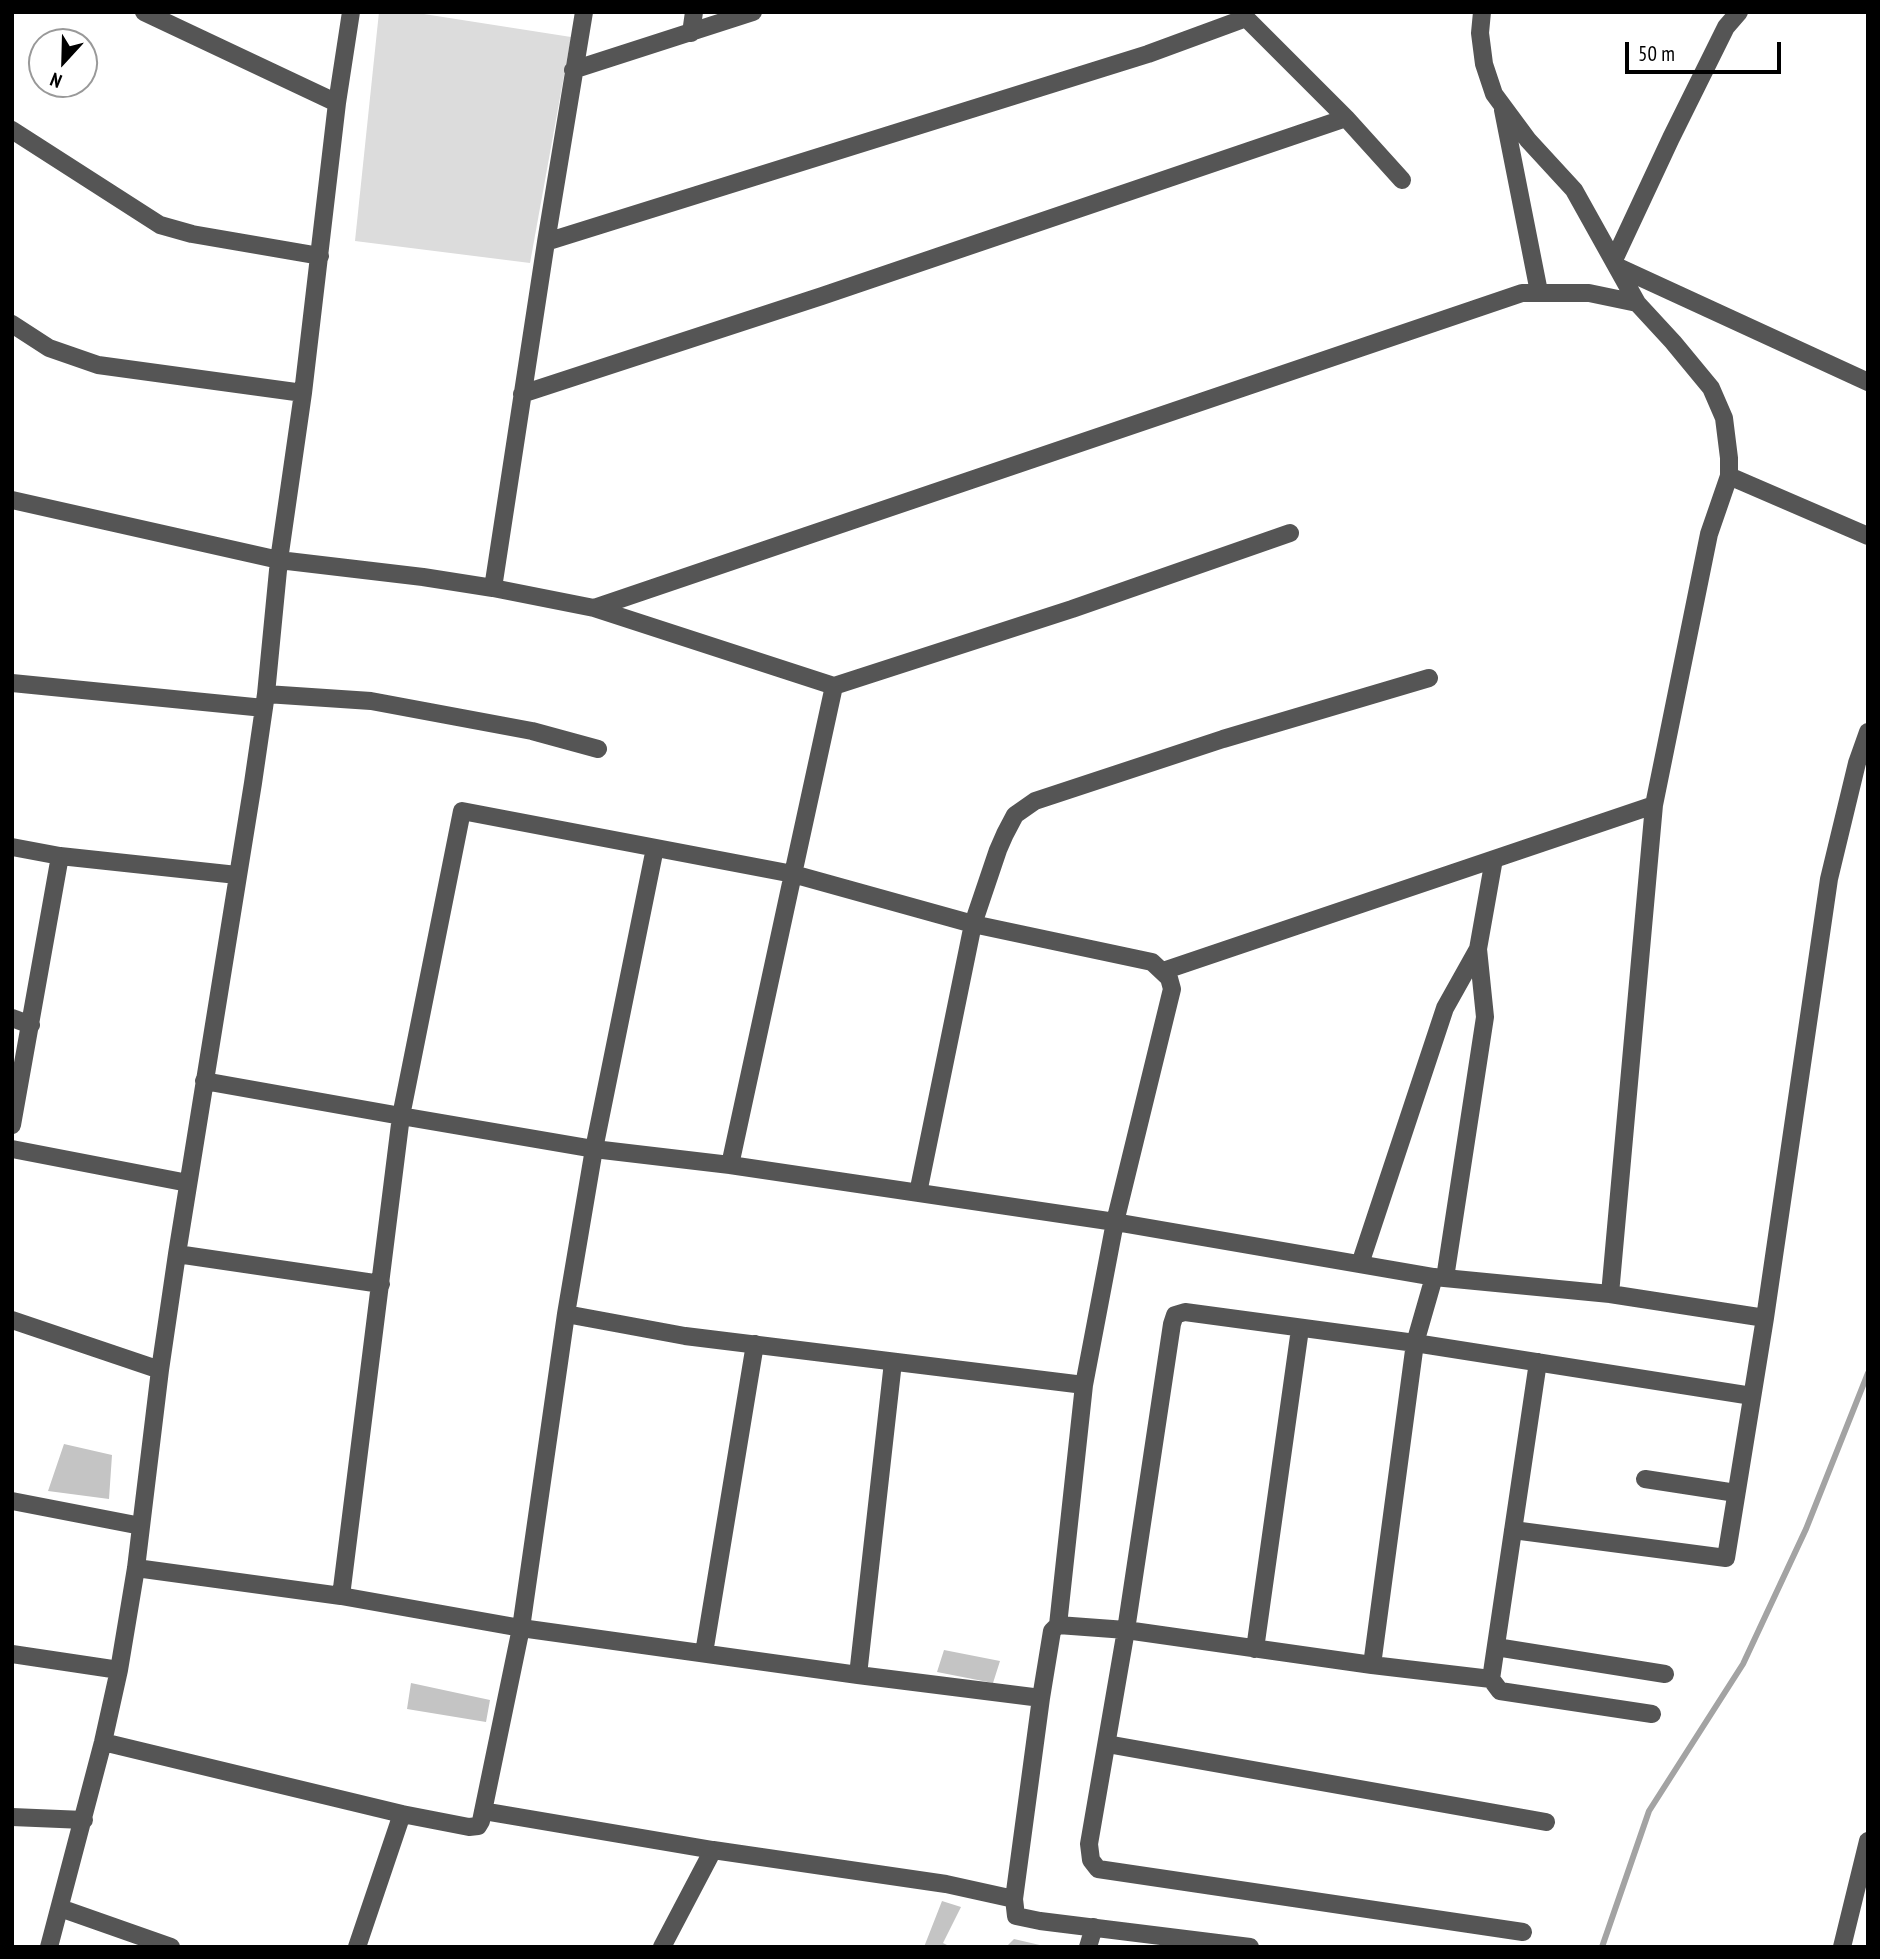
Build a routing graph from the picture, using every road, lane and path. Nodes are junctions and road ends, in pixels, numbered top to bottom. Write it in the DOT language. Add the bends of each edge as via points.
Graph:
graph roads {
  1 [pos="144,12"];
  2 [pos="351,12"];
  3 [pos="584,12"];
  4 [pos="694,12"];
  5 [pos="754,12"];
  6 [pos="1482,12"];
  7 [pos="1739,12"];
  8 [pos="1248,14"];
  9 [pos="168,18"];
  10 [pos="691,33"];
  11 [pos="573,71"];
  12 [pos="337,103"];
  13 [pos="1502,107"];
  14 [pos="1346,118"];
  15 [pos="12,130"];
  16 [pos="1402,180"];
  17 [pos="546,242"];
  18 [pos="320,256"];
  19 [pos="1616,263"];
  20 [pos="1539,292"];
  21 [pos="1637,303"];
  22 [pos="12,324"];
  23 [pos="1868,382"];
  24 [pos="303,393"];
  25 [pos="523,394"];
  26 [pos="1729,476"];
  27 [pos="12,500"];
  28 [pos="1290,533"];
  29 [pos="1868,536"];
  30 [pos="279,560"];
  31 [pos="493,588"];
  32 [pos="594,608"];
  33 [pos="1429,678"];
  34 [pos="12,683"];
  35 [pos="834,686"];
  36 [pos="265,701"];
  37 [pos="1868,732"];
  38 [pos="598,749"];
  39 [pos="1654,805"];
  40 [pos="12,847"];
  41 [pos="655,848"];
  42 [pos="60,856"];
  43 [pos="1494,859"];
  44 [pos="793,874"];
  45 [pos="237,875"];
  46 [pos="973,925"];
  47 [pos="1478,949"];
  48 [pos="1163,971"];
  49 [pos="12,1018"];
  50 [pos="31,1025"];
  51 [pos="204,1081"];
  52 [pos="401,1116"];
  53 [pos="12,1125"];
  54 [pos="12,1149"];
  55 [pos="594,1149"];
  56 [pos="730,1165"];
  57 [pos="188,1183"];
  58 [pos="918,1194"];
  59 [pos="1115,1222"];
  60 [pos="177,1254"];
  61 [pos="1360,1264"];
  62 [pos="1440,1277"];
  63 [pos="381,1284"];
  64 [pos="1610,1294"];
  65 [pos="566,1314"];
  66 [pos="1765,1318"];
  67 [pos="12,1320"];
  68 [pos="1300,1329"];
  69 [pos="1415,1343"];
  70 [pos="755,1345"];
  71 [pos="893,1362"];
  72 [pos="1538,1363"];
  73 [pos="160,1370"];
  74 [pos="1084,1385"];
  75 [pos="1752,1396"];
  76 [pos="1645,1479"];
  77 [pos="1736,1493"];
  78 [pos="12,1501"];
  79 [pos="141,1527"];
  80 [pos="1513,1530"];
  81 [pos="136,1568"];
  82 [pos="341,1596"];
  83 [pos="1058,1625"];
  84 [pos="521,1628"];
  85 [pos="1126,1630"];
  86 [pos="1496,1647"];
  87 [pos="1255,1649"];
  88 [pos="704,1653"];
  89 [pos="12,1654"];
  90 [pos="1372,1665"];
  91 [pos="119,1670"];
  92 [pos="1665,1674"];
  93 [pos="858,1675"];
  94 [pos="1491,1679"];
  95 [pos="1041,1698"];
  96 [pos="1652,1714"];
  97 [pos="103,1742"];
  98 [pos="1107,1744"];
  99 [pos="483,1811"];
  100 [pos="402,1814"];
  101 [pos="12,1817"];
  102 [pos="84,1820"];
  103 [pos="1546,1822"];
  104 [pos="1868,1841"];
  105 [pos="713,1850"];
  106 [pos="1014,1899"];
  107 [pos="60,1908"];
  108 [pos="1094,1927"];
  109 [pos="1523,1932"];
  110 [pos="1221,1945"];
  111 [pos="49,1947"];
  112 [pos="171,1947"];
  113 [pos="357,1947"];
  114 [pos="662,1947"];
  115 [pos="1088,1947"];
  116 [pos="1250,1947"];
  117 [pos="1842,1947"];
  1 -- 9 [label="street"];
  2 -- 12 [label="street"];
  3 -- 11 [label="street"];
  4 -- 10 [label="street"];
  5 -- 10 [label="street"];
  6 -- 13 [label="street" via="1484,64"];
  7 -- 19 [label="street" via="1671,138"];
  8 -- 14 [label="street"];
  8 -- 17 [label="street" via="1147,54"];
  9 -- 12 [label="street"];
  10 -- 11 [label="street"];
  11 -- 17 [label="street"];
  12 -- 18 [label="street"];
  13 -- 19 [label="street" via="1574,190"];
  13 -- 20 [label="street"];
  14 -- 16 [label="street"];
  14 -- 25 [label="street"];
  15 -- 18 [label="street" via="160,225"];
  17 -- 25 [label="street"];
  18 -- 24 [label="street"];
  19 -- 21 [label="street"];
  19 -- 23 [label="street"];
  20 -- 21 [label="street" via="1589,293"];
  20 -- 32 [label="street" via="1509,297"];
  21 -- 26 [label="street" via="1711,388 1724,418"];
  22 -- 24 [label="street" via="49,348 98,365"];
  24 -- 30 [label="street"];
  25 -- 31 [label="street"];
  26 -- 29 [label="street"];
  26 -- 39 [label="street" via="1709,534"];
  27 -- 30 [label="street"];
  28 -- 35 [label="street"];
  30 -- 31 [label="street"];
  30 -- 36 [label="street"];
  31 -- 32 [label="street"];
  32 -- 35 [label="street"];
  33 -- 46 [label="street" via="1035,801 1015,815 1005,834"];
  34 -- 36 [label="street"];
  35 -- 44 [label="street"];
  36 -- 38 [label="street" via="371,701 532,731"];
  36 -- 45 [label="street"];
  37 -- 66 [label="street" via="1829,879"];
  39 -- 43 [label="street"];
  39 -- 64 [label="street"];
  40 -- 42 [label="street"];
  41 -- 44 [label="street"];
  41 -- 52 [label="street" via="462,811"];
  41 -- 55 [label="street"];
  42 -- 45 [label="street"];
  42 -- 50 [label="street"];
  43 -- 47 [label="street"];
  43 -- 48 [label="street"];
  44 -- 46 [label="street"];
  44 -- 56 [label="street"];
  45 -- 51 [label="street"];
  46 -- 48 [label="street" via="1152,962"];
  46 -- 58 [label="street"];
  47 -- 61 [label="street" via="1446,1008"];
  47 -- 62 [label="street" via="1485,1017"];
  48 -- 59 [label="street" via="1172,989"];
  49 -- 50 [label="street"];
  50 -- 53 [label="street"];
  51 -- 52 [label="street"];
  51 -- 57 [label="street"];
  52 -- 55 [label="street"];
  52 -- 63 [label="street"];
  54 -- 57 [label="street"];
  55 -- 56 [label="street"];
  55 -- 65 [label="street"];
  56 -- 58 [label="street"];
  57 -- 60 [label="street"];
  58 -- 59 [label="street"];
  59 -- 61 [label="street"];
  59 -- 74 [label="street"];
  60 -- 63 [label="street"];
  60 -- 73 [label="street"];
  61 -- 62 [label="street"];
  62 -- 64 [label="street"];
  62 -- 69 [label="street"];
  63 -- 82 [label="street"];
  64 -- 66 [label="street"];
  65 -- 70 [label="street"];
  65 -- 84 [label="street"];
  66 -- 75 [label="street"];
  67 -- 73 [label="street"];
  68 -- 69 [label="street"];
  68 -- 85 [label="street" via="1185,1312 1175,1315"];
  68 -- 87 [label="street"];
  69 -- 72 [label="street"];
  69 -- 90 [label="street"];
  70 -- 71 [label="street"];
  70 -- 88 [label="street"];
  71 -- 74 [label="street"];
  71 -- 93 [label="street"];
  72 -- 75 [label="street"];
  72 -- 80 [label="street"];
  73 -- 79 [label="street"];
  74 -- 83 [label="street"];
  75 -- 77 [label="street"];
  76 -- 77 [label="street"];
  77 -- 80 [label="street" via="1726,1558"];
  78 -- 79 [label="street"];
  79 -- 81 [label="street"];
  80 -- 86 [label="street"];
  81 -- 82 [label="street"];
  81 -- 91 [label="street"];
  82 -- 84 [label="street"];
  83 -- 85 [label="street"];
  83 -- 95 [label="street" via="1052,1631"];
  84 -- 88 [label="street"];
  84 -- 99 [label="street"];
  85 -- 87 [label="street"];
  85 -- 98 [label="street"];
  86 -- 92 [label="street"];
  86 -- 94 [label="street"];
  87 -- 90 [label="street"];
  88 -- 93 [label="street"];
  89 -- 91 [label="street"];
  90 -- 94 [label="street"];
  91 -- 97 [label="street"];
  93 -- 95 [label="street"];
  94 -- 96 [label="street" via="1500,1691"];
  95 -- 106 [label="street"];
  97 -- 100 [label="street"];
  97 -- 102 [label="street"];
  98 -- 103 [label="street"];
  98 -- 109 [label="street" via="1089,1844 1091,1860 1098,1869"];
  99 -- 100 [label="street" via="478,1826 469,1827"];
  99 -- 105 [label="street"];
  100 -- 113 [label="street"];
  101 -- 102 [label="street"];
  102 -- 107 [label="street"];
  104 -- 117 [label="street"];
  105 -- 106 [label="street" via="946,1884"];
  105 -- 114 [label="street"];
  106 -- 108 [label="street" via="1016,1916"];
  107 -- 111 [label="street"];
  107 -- 112 [label="street"];
  108 -- 110 [label="street"];
  108 -- 115 [label="street"];
  110 -- 116 [label="street"];
}
